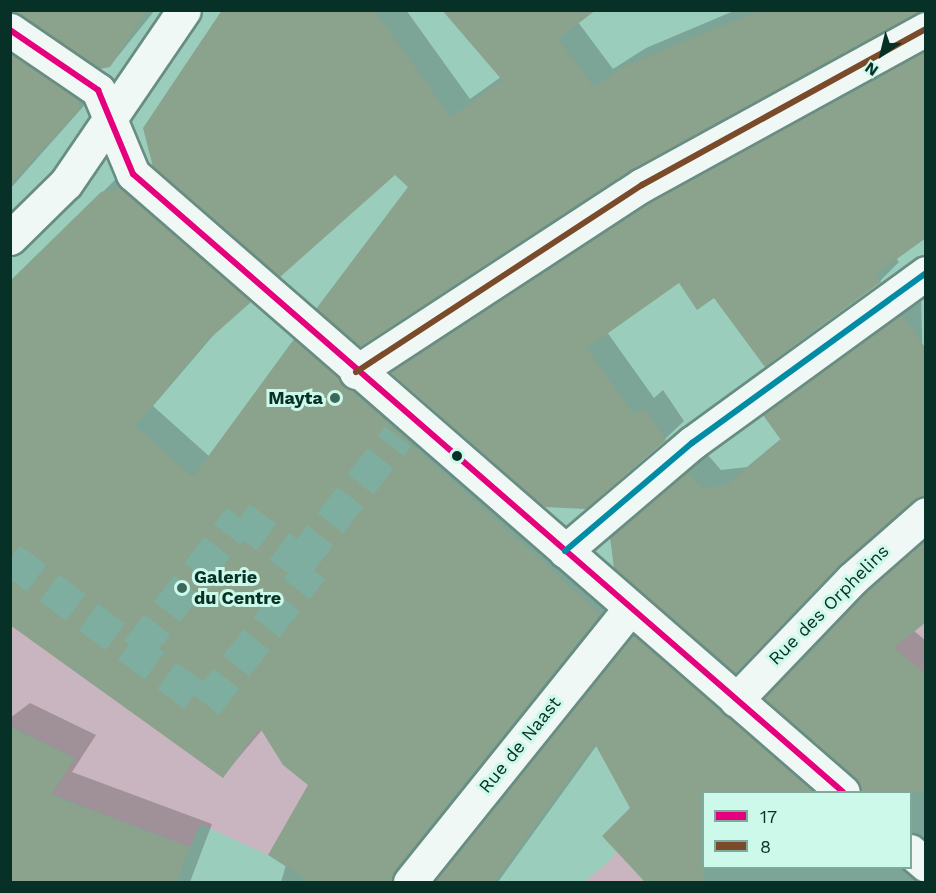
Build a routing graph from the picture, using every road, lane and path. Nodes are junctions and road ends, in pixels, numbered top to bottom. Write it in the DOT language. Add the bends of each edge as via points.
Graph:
graph roads {
  1 [pos="184,10"];
  2 [pos="926,29"];
  3 [pos="10,30"];
  4 [pos="110,125"];
  5 [pos="10,238"];
  6 [pos="926,273"];
  7 [pos="357,372"];
  8 [pos="926,514"];
  9 [pos="565,551"];
  10 [pos="630,608"];
  11 [pos="736,700"];
  12 [pos="842,791"];
  13 [pos="912,853"];
  14 [pos="926,865"];
  15 [pos="410,882"];
  1 -- 4 [label="street"];
  2 -- 7 [label="street" via="642,184"];
  3 -- 4 [label="street" via="98,90"];
  4 -- 5 [label="street" via="66,183"];
  4 -- 7 [label="street" via="133,174"];
  6 -- 9 [label="street" via="692,443"];
  7 -- 9 [label="street" via="405,427"];
  8 -- 11 [label="street, Rue des Orphelins" via="852,579"];
  9 -- 10 [label="street"];
  10 -- 11 [label="street"];
  10 -- 15 [label="street, Rue de Naast"];
  11 -- 12 [label="street"];
  13 -- 14 [label="street"];
}
